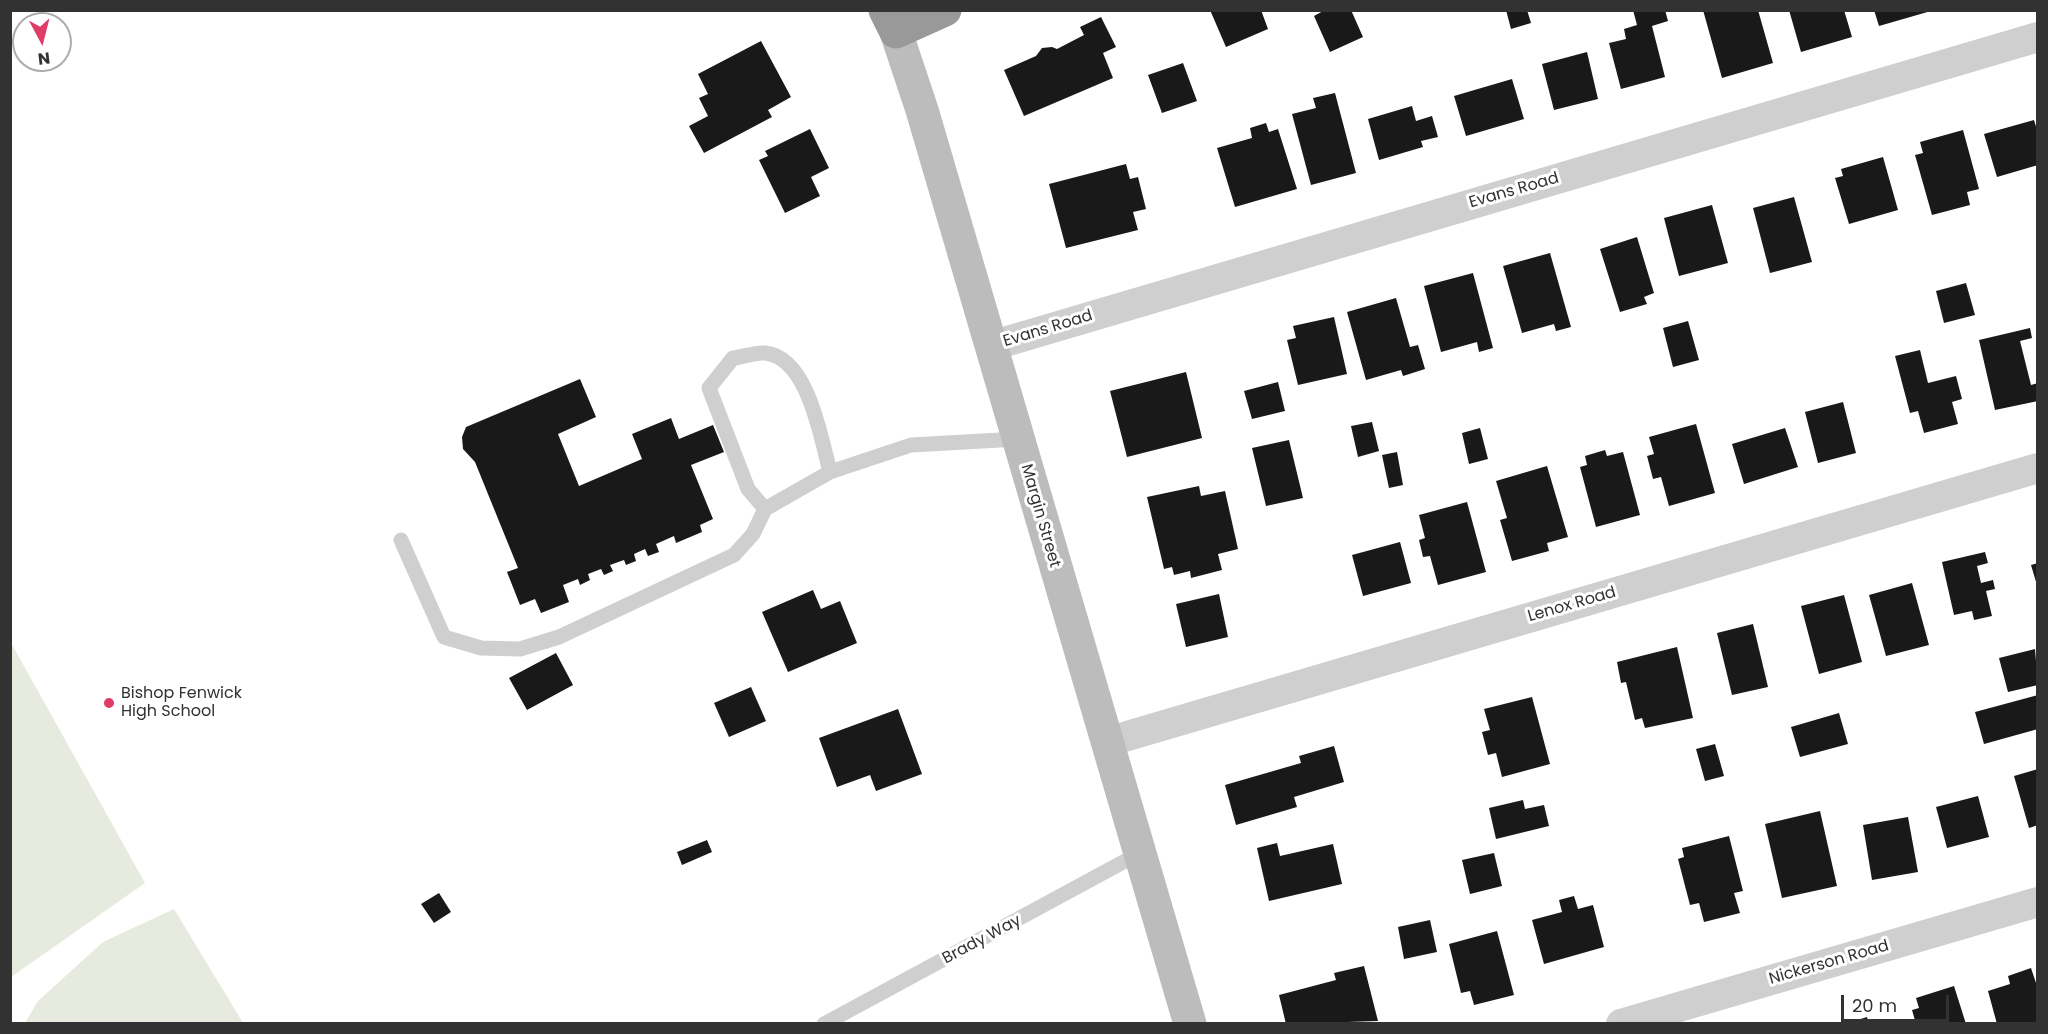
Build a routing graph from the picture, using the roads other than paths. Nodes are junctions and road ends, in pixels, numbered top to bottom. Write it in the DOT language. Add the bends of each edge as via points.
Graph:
graph roads {
  1 [pos="945,10"];
  2 [pos="891,21"];
  3 [pos="2037,37"];
  4 [pos="991,346"];
  5 [pos="1018,439"];
  6 [pos="2037,468"];
  7 [pos="830,472"];
  8 [pos="765,509"];
  9 [pos="401,540"];
  10 [pos="1107,742"];
  11 [pos="1138,854"];
  12 [pos="2037,902"];
  13 [pos="824,1023"];
  14 [pos="1190,1023"];
  15 [pos="1621,1023"];
  1 -- 2 [label="highway"];
  2 -- 4 [label="main road, Margin Street" via="922,110"];
  3 -- 4 [label="street, Evans Road"];
  4 -- 5 [label="main road, Margin Street"];
  5 -- 7 [label="lane" via="911,445"];
  5 -- 10 [label="main road, Margin Street"];
  6 -- 10 [label="street, Lenox Road"];
  7 -- 8 [label="lane"];
  7 -- 8 [label="lane" via="813,408 791,364 766,353 733,358 709,388 748,489"];
  8 -- 9 [label="lane" via="753,534 734,555 559,637 520,649 481,648 444,637"];
  10 -- 11 [label="main road, Margin Street"];
  11 -- 13 [label="lane, Brady Way"];
  11 -- 14 [label="main road, Margin Street"];
  12 -- 15 [label="street, Nickerson Road"];
}
